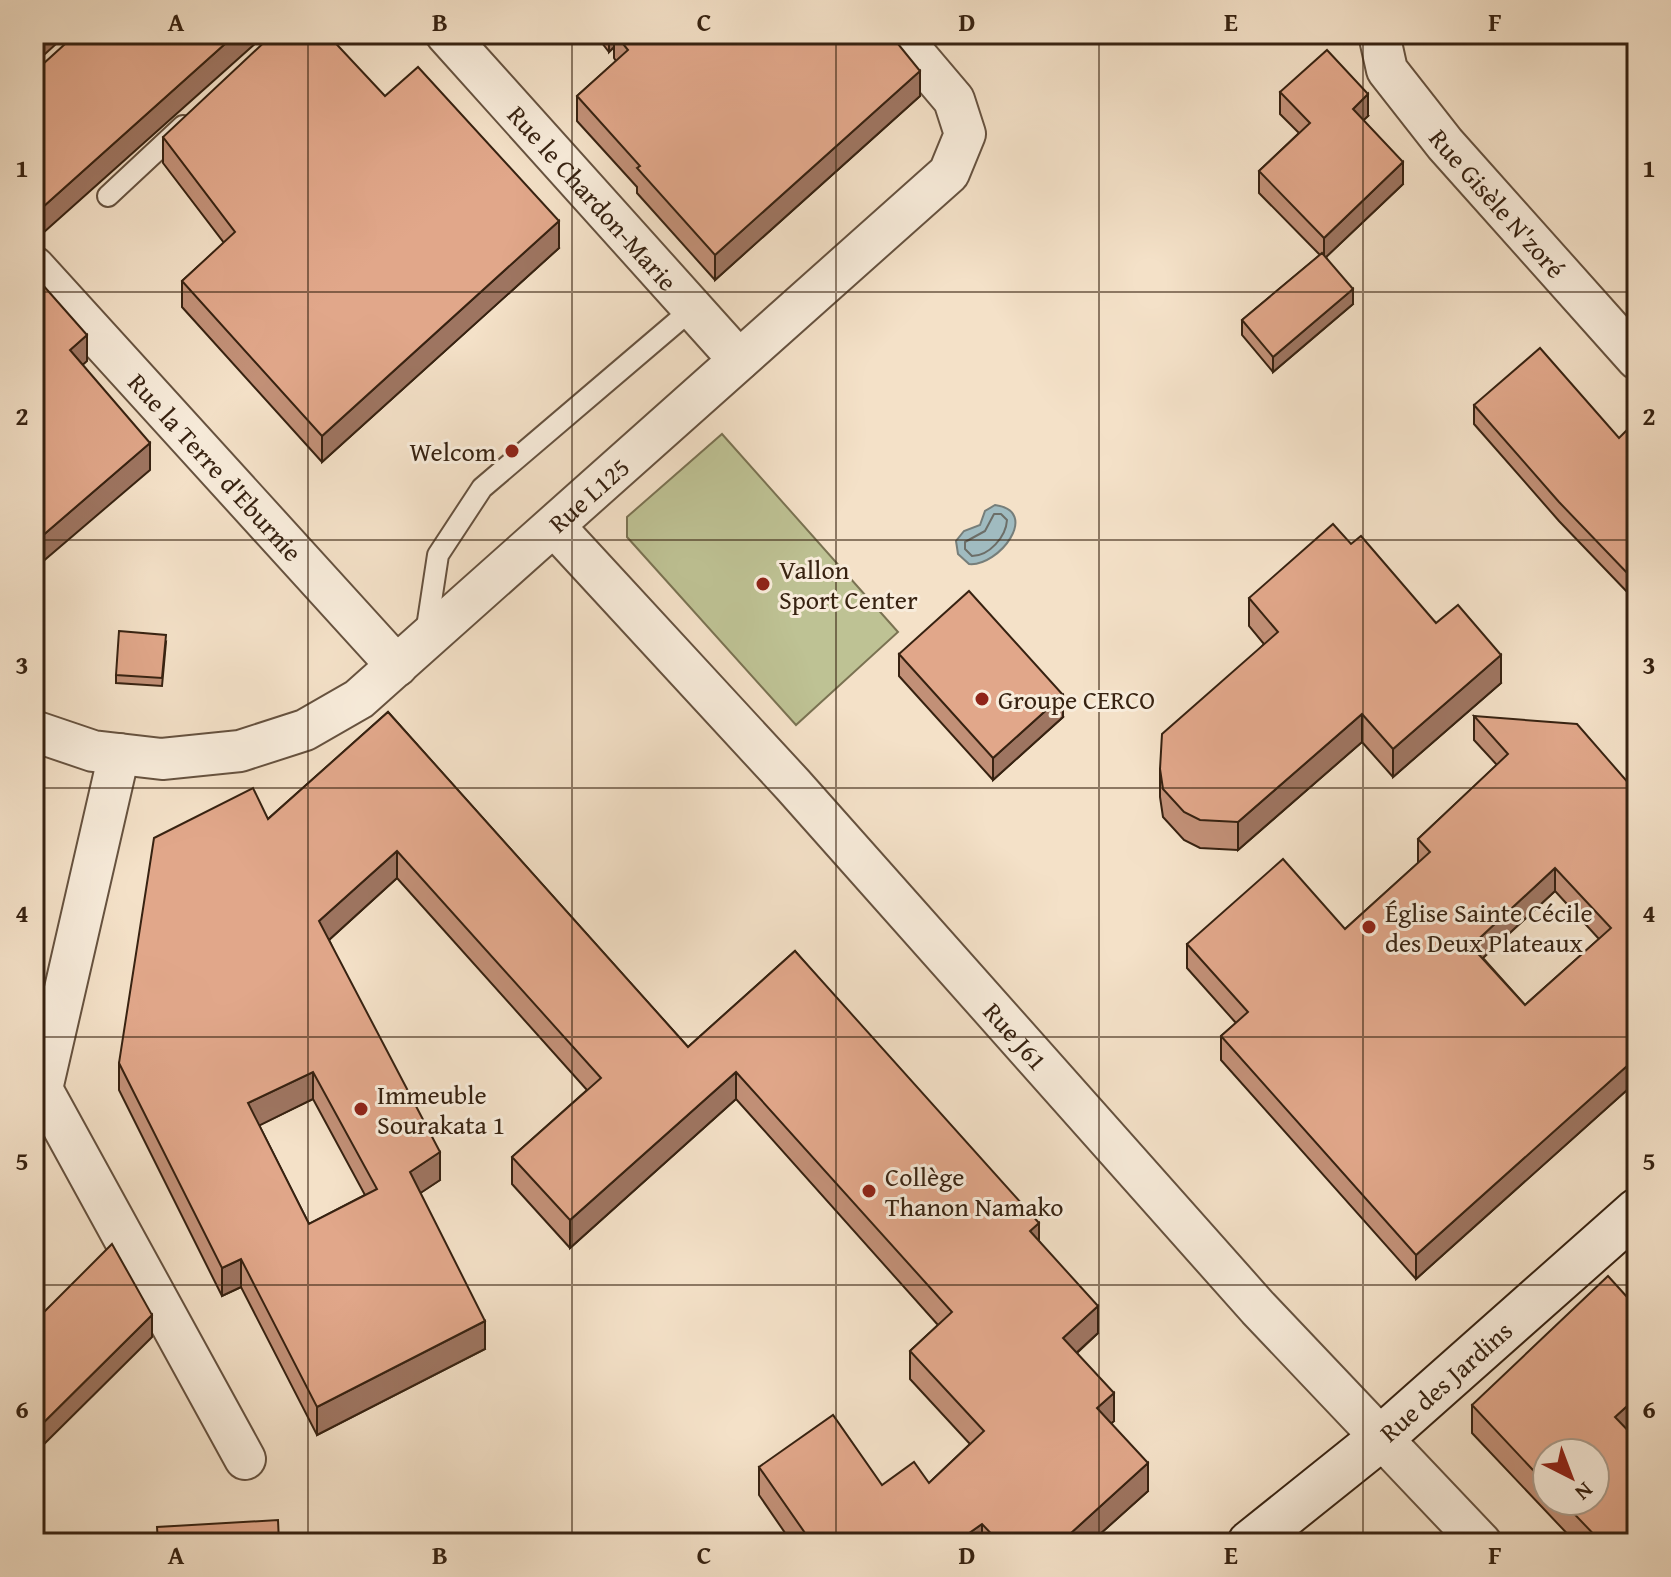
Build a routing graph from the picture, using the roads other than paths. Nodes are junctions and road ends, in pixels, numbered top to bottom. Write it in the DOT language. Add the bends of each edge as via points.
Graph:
graph roads {
  1 [pos="446,34"];
  2 [pos="898,34"];
  3 [pos="1379,34"];
  4 [pos="201,110"];
  5 [pos="108,196"];
  6 [pos="34,267"];
  7 [pos="692,309"];
  8 [pos="1637,359"];
  9 [pos="739,360"];
  10 [pos="554,526"];
  11 [pos="410,653"];
  12 [pos="34,731"];
  13 [pos="119,754"];
  14 [pos="38,1093"];
  15 [pos="1637,1211"];
  16 [pos="1381,1438"];
  17 [pos="245,1459"];
  18 [pos="1250,1543"];
  19 [pos="1481,1543"];
  1 -- 7 [label="street, Rue le Chardon-Marie"];
  2 -- 9 [label="street, Rue L125" via="954,100 965,134 949,173"];
  3 -- 8 [label="street, Rue Gisèle N'zoré" via="1387,70 1445,144"];
  4 -- 5 [label="lane"];
  6 -- 11 [label="street, Rue la Terre d'Eburnie"];
  7 -- 9 [label="street, Rue le Chardon-Marie"];
  7 -- 11 [label="lane" via="482,488 438,555"];
  9 -- 10 [label="street, Rue L125"];
  10 -- 11 [label="street, Rue L125"];
  10 -- 16 [label="street, Rue J61"];
  11 -- 13 [label="street, Rue L125" via="359,699 305,730 240,751 162,759"];
  12 -- 13 [label="street, Rue L125"];
  13 -- 14 [label="street"];
  14 -- 17 [label="street"];
  15 -- 16 [label="main road, Rue des Jardins"];
  16 -- 18 [label="main road, Rue des Jardins"];
  16 -- 19 [label="street, Rue J61"];
}
